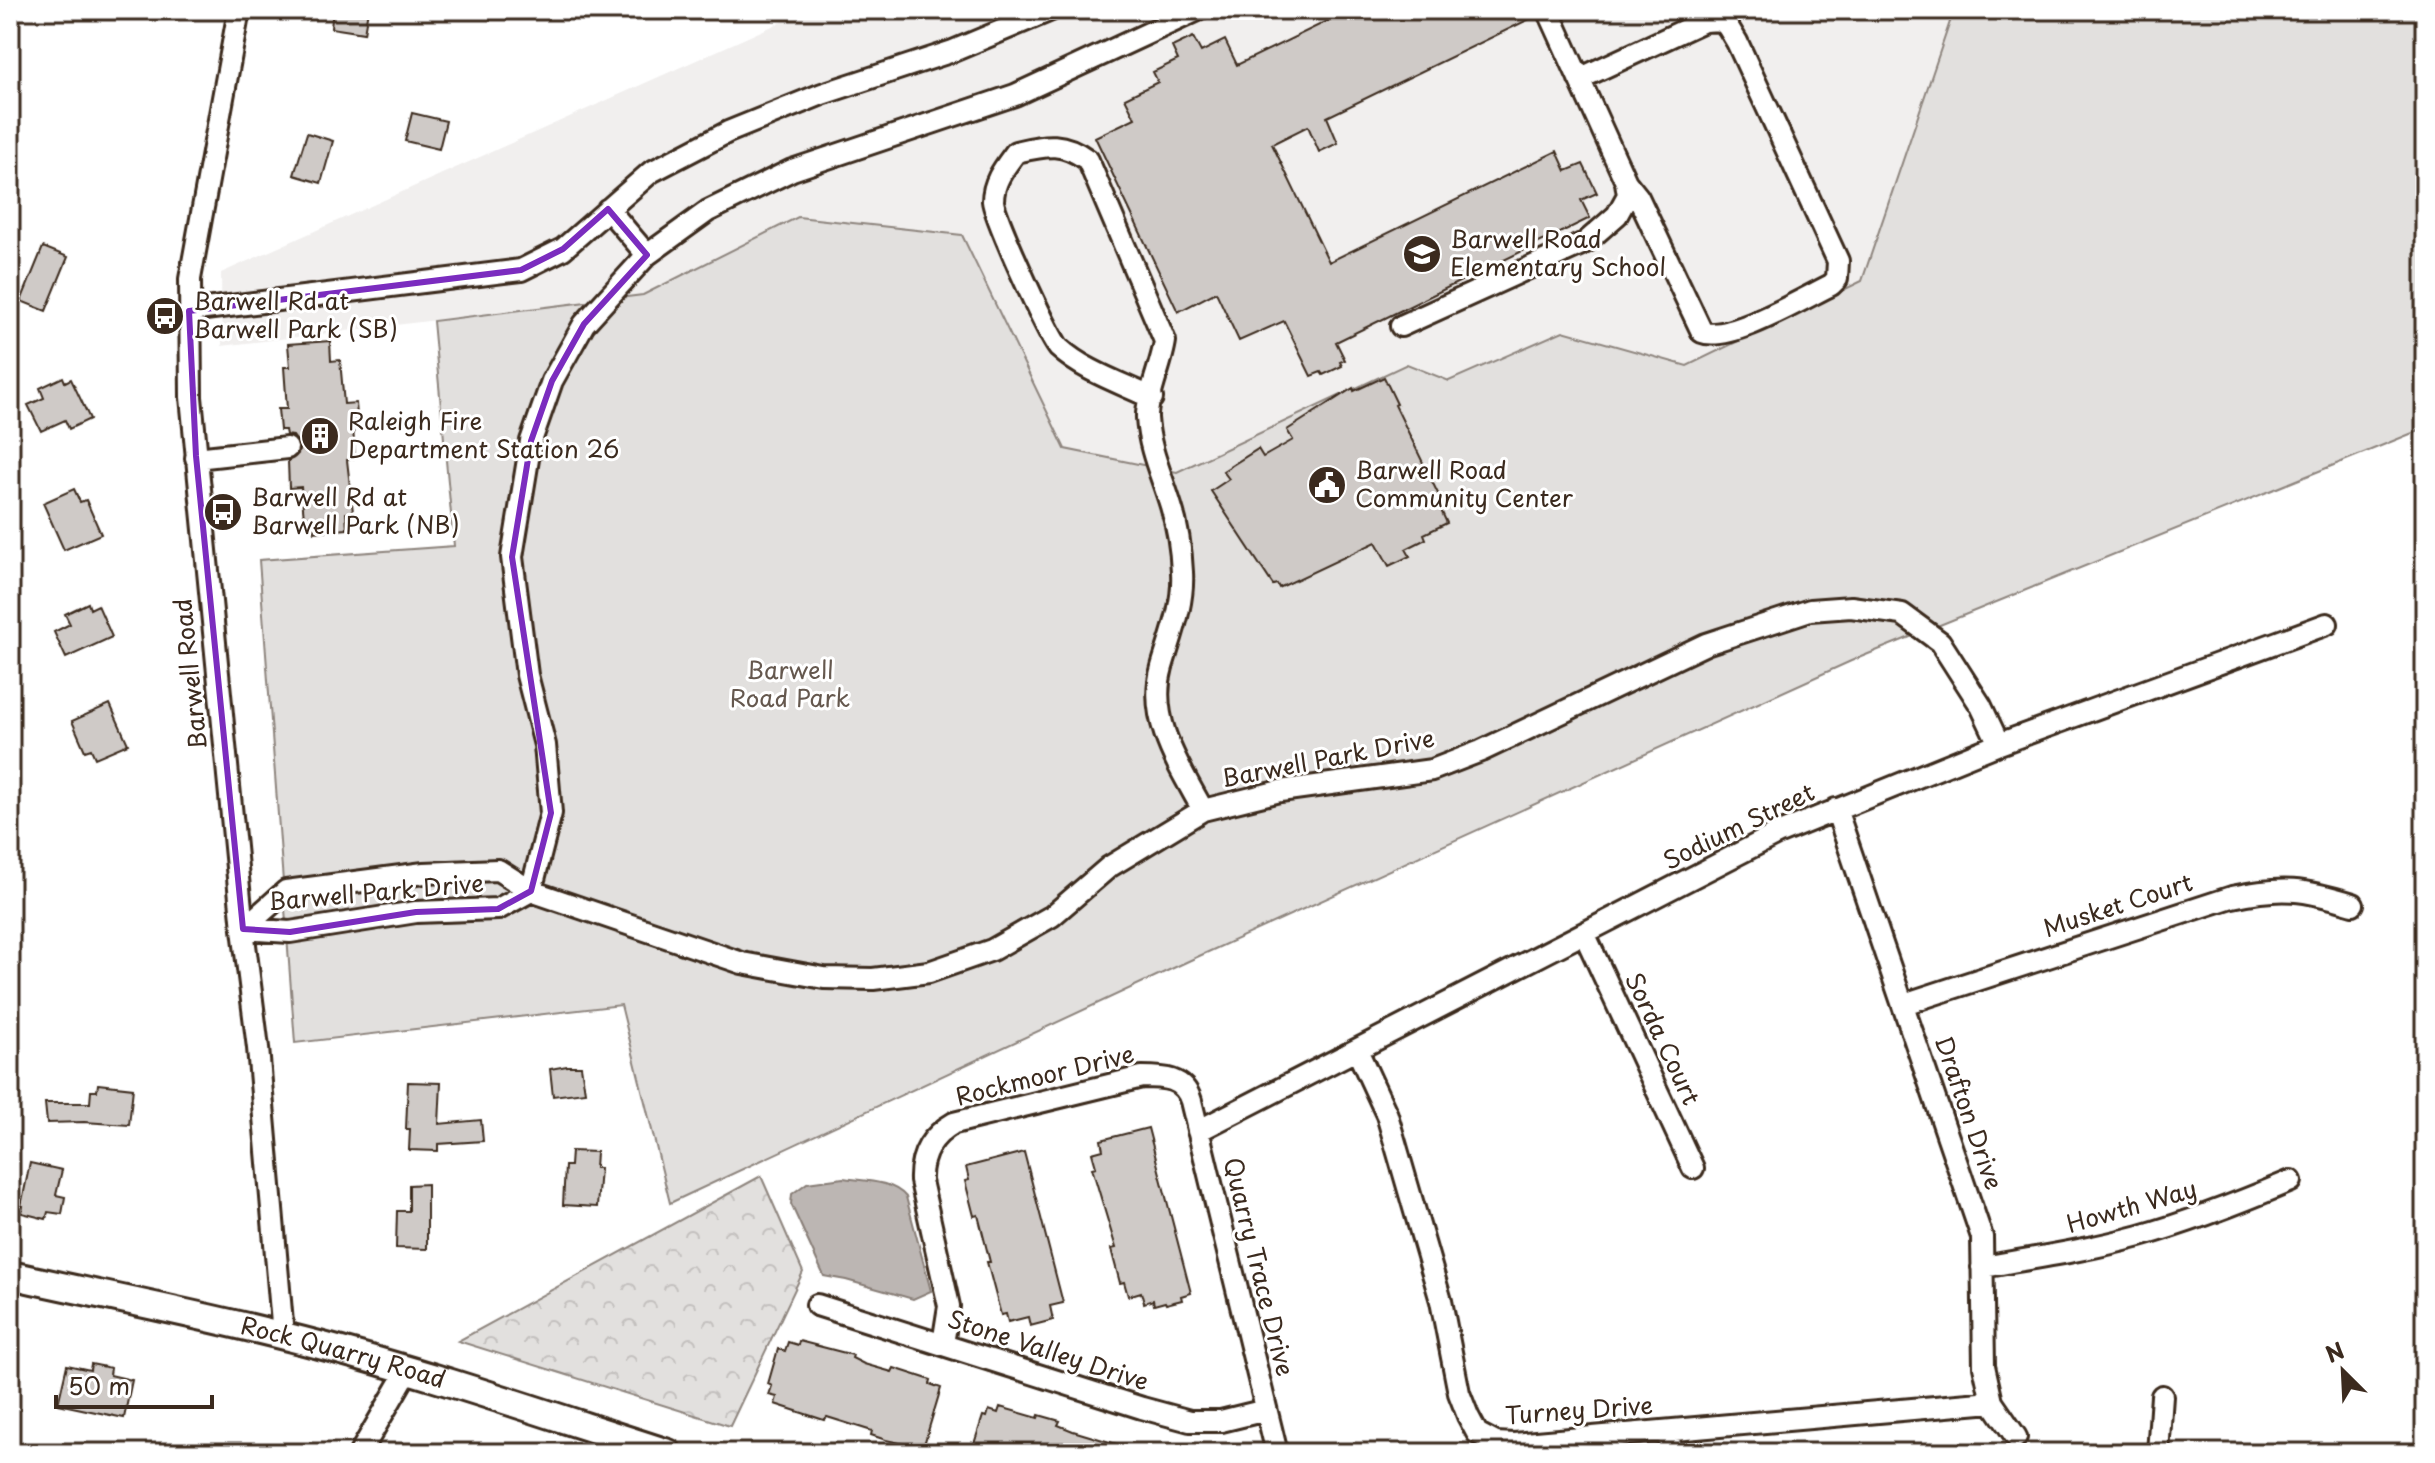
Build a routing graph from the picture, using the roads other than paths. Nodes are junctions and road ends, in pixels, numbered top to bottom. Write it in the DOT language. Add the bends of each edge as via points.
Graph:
graph roads {
  1 [pos="239,10"];
  2 [pos="1051,10"];
  3 [pos="1198,10"];
  4 [pos="1548,10"];
  5 [pos="1579,79"];
  6 [pos="1626,182"];
  7 [pos="608,209"];
  8 [pos="647,255"];
  9 [pos="189,311"];
  10 [pos="1401,326"];
  11 [pos="1152,398"];
  12 [pos="287,448"];
  13 [pos="196,458"];
  14 [pos="2327,624"];
  15 [pos="1999,744"];
  16 [pos="1836,809"];
  17 [pos="1203,810"];
  18 [pos="531,891"];
  19 [pos="2353,904"];
  20 [pos="243,929"];
  21 [pos="1584,933"];
  22 [pos="1904,1004"];
  23 [pos="1357,1050"];
  24 [pos="1188,1093"];
  25 [pos="1198,1131"];
  26 [pos="1693,1168"];
  27 [pos="2291,1181"];
  28 [pos="1982,1267"];
  29 [pos="10,1275"];
  30 [pos="817,1305"];
  31 [pos="283,1335"];
  32 [pos="943,1344"];
  33 [pos="408,1370"];
  34 [pos="2162,1396"];
  35 [pos="1992,1402"];
  36 [pos="1266,1410"];
  37 [pos="1669,1431"];
  38 [pos="2016,1437"];
  39 [pos="624,1445"];
  40 [pos="360,1453"];
  41 [pos="668,1453"];
  42 [pos="1277,1453"];
  43 [pos="1670,1453"];
  44 [pos="2158,1453"];
  1 -- 9 [label="street, Barwell Road" via="192,266"];
  2 -- 7 [label="street" via="728,132 651,172"];
  3 -- 8 [label="street" via="1015,95 792,170 708,211"];
  4 -- 5 [label="street"];
  5 -- 6 [label="street"];
  5 -- 6 [label="street" via="1704,21 1721,20 1737,42 1838,261 1837,279 1743,326 1718,334 1702,332"];
  6 -- 10 [label="street" via="1628,195 1617,215 1586,242"];
  7 -- 8 [label="street"];
  7 -- 9 [label="street" via="563,249 521,270"];
  8 -- 18 [label="street" via="584,324 552,381 531,441 512,557 527,675 545,745 551,813"];
  9 -- 13 [label="street, Barwell Road"];
  11 -- 11 [label="street" via="1165,341 1088,160 1073,149 1050,145 1016,152 998,177 993,203 1057,346 1081,364"];
  11 -- 17 [label="street" via="1147,414 1151,450 1172,506 1183,583 1160,671 1158,713 1171,752"];
  12 -- 13 [label="street"];
  13 -- 20 [label="street, Barwell Road"];
  14 -- 15 [label="street, Sodium Street"];
  15 -- 16 [label="street, Sodium Street"];
  15 -- 17 [label="street, Barwell Park Drive" via="1940,642 1902,614 1851,607 1810,610 1706,644 1432,770 1280,791"];
  16 -- 21 [label="street, Sodium Street"];
  16 -- 22 [label="street, Drafton Drive"];
  17 -- 18 [label="street, Barwell Park Drive" via="1109,867 1052,916 992,950 929,972 873,979 824,978 742,963"];
  18 -- 20 [label="street, Barwell Park Drive" via="498,909 416,912 290,932"];
  18 -- 20 [label="street, Barwell Park Drive" via="498,870 286,891"];
  19 -- 22 [label="street, Musket Court" via="2312,891 2268,889 2232,897"];
  20 -- 31 [label="street, Barwell Road"];
  21 -- 23 [label="street, Sodium Street"];
  21 -- 26 [label="street, Sorda Court"];
  22 -- 28 [label="street, Drafton Drive" via="1982,1237"];
  23 -- 25 [label="street, Sodium Street"];
  23 -- 37 [label="street, Turney Drive" via="1387,1115 1441,1301 1459,1393 1477,1433 1496,1443 1514,1444"];
  24 -- 25 [label="street, Quarry Trace Drive"];
  24 -- 32 [label="street, Rockmoor Drive" via="1169,1077 1142,1077 954,1123 938,1132 920,1164 949,1306"];
  25 -- 36 [label="street, Quarry Trace Drive"];
  27 -- 28 [label="street, Howth Way" via="2141,1235"];
  28 -- 35 [label="street, Drafton Drive" via="1984,1366"];
  29 -- 31 [label="main road, Rock Quarry Road"];
  30 -- 32 [label="street, Stone Valley Drive"];
  31 -- 33 [label="main road, Rock Quarry Road"];
  32 -- 36 [label="street, Stone Valley Drive" via="1190,1421 1221,1421"];
  33 -- 39 [label="main road, Rock Quarry Road" via="596,1428"];
  33 -- 40 [label="street"];
  34 -- 44 [label="street"];
  35 -- 37 [label="street, Turney Drive"];
  35 -- 38 [label="street, Drafton Drive"];
  36 -- 42 [label="street, Quarry Trace Drive"];
  37 -- 43 [label="street"];
  39 -- 41 [label="main road, Rock Quarry Road"];
}
